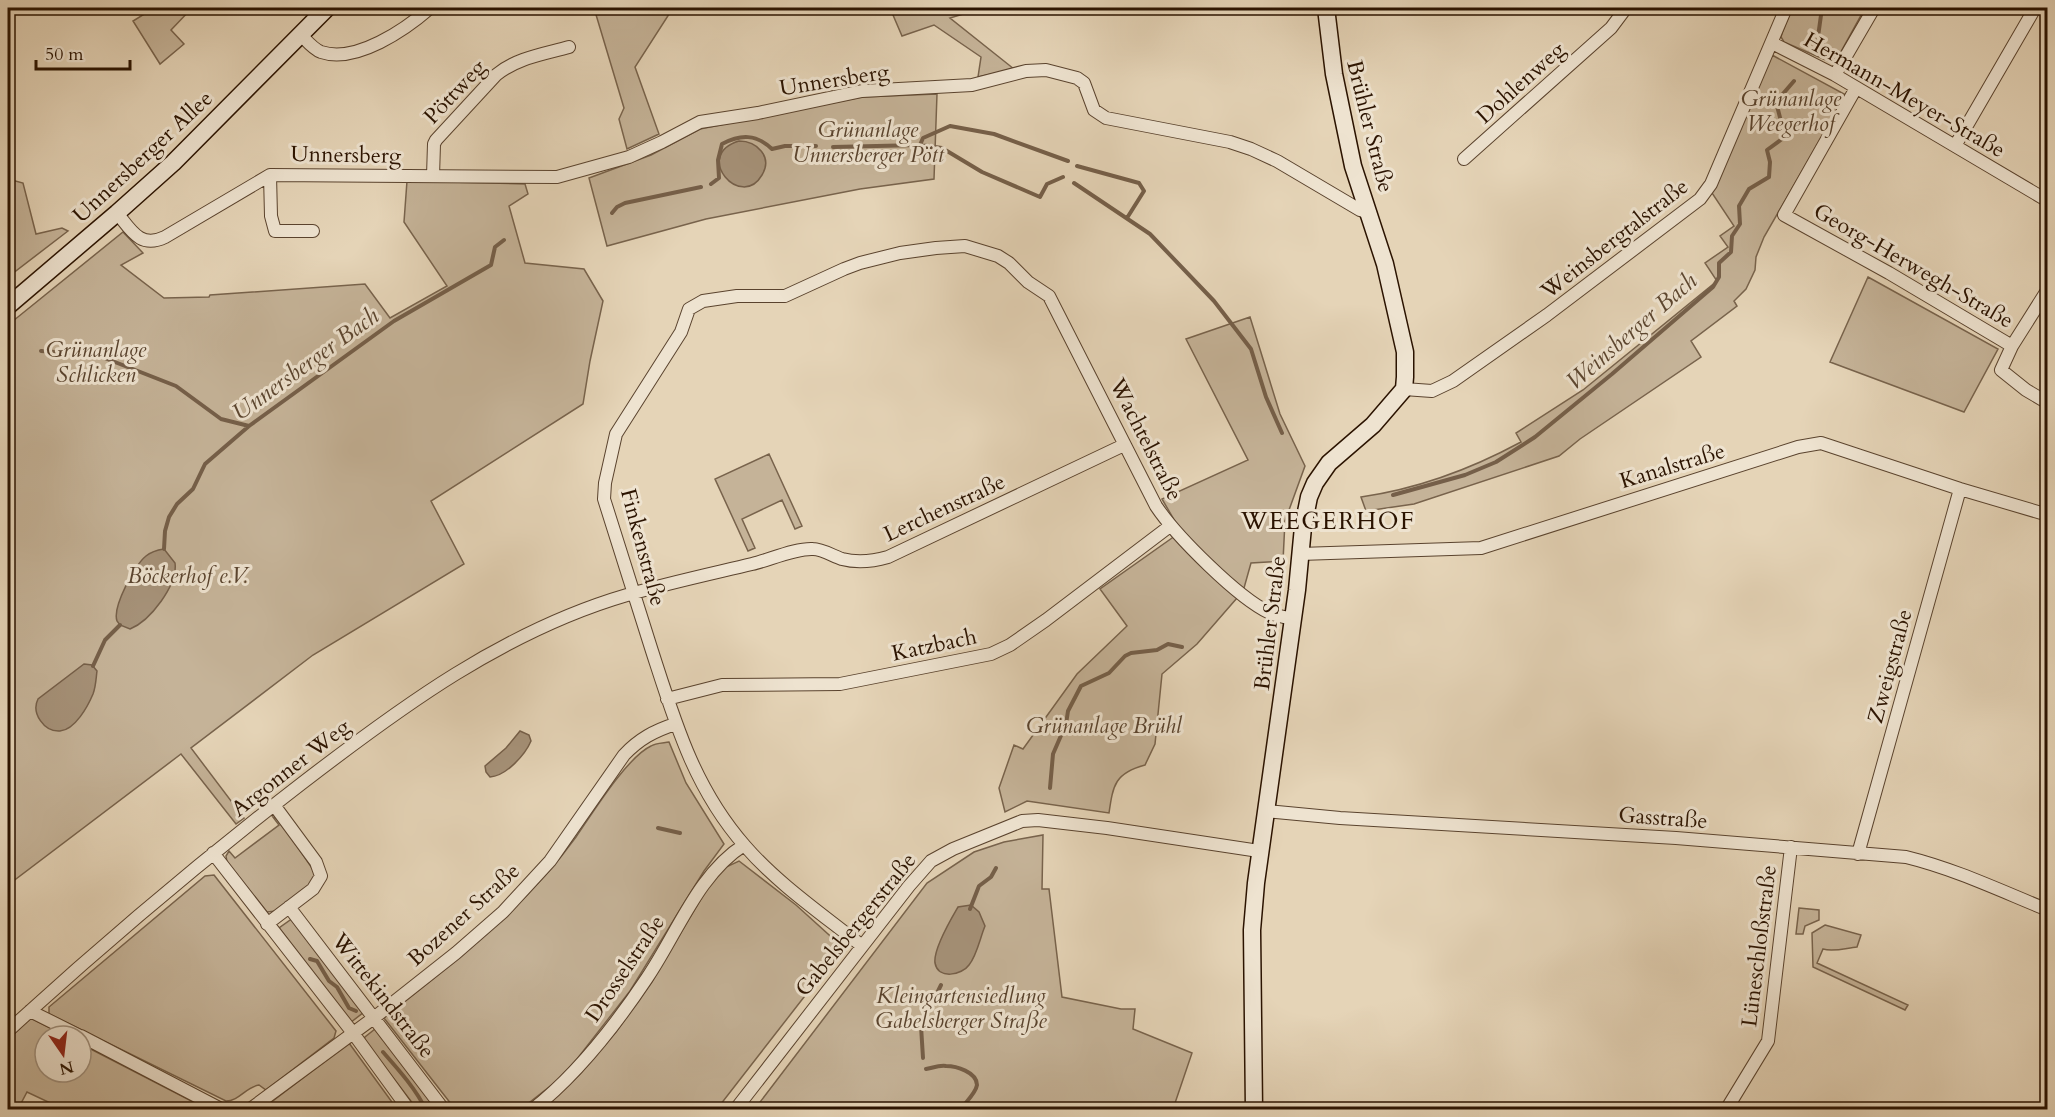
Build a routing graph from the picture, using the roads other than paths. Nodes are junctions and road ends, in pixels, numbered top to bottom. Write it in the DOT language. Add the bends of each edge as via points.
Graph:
graph roads {
  1 [pos="327,8"];
  2 [pos="430,8"];
  3 [pos="1326,8"];
  4 [pos="1626,8"];
  5 [pos="1786,8"];
  6 [pos="1874,8"];
  7 [pos="2035,8"];
  8 [pos="300,34"];
  9 [pos="1772,43"];
  10 [pos="569,47"];
  11 [pos="1835,75"];
  12 [pos="1857,88"];
  13 [pos="1954,146"];
  14 [pos="1464,159"];
  15 [pos="270,175"];
  16 [pos="433,176"];
  17 [pos="2048,201"];
  18 [pos="117,213"];
  19 [pos="1370,213"];
  20 [pos="313,231"];
  21 [pos="2048,289"];
  22 [pos="1049,296"];
  23 [pos="8,306"];
  24 [pos="2012,346"];
  25 [pos="1404,389"];
  26 [pos="2048,404"];
  27 [pos="1124,446"];
  28 [pos="1960,489"];
  29 [pos="2048,515"];
  30 [pos="1170,526"];
  31 [pos="1300,554"];
  32 [pos="634,593"];
  33 [pos="1293,619"];
  34 [pos="667,699"];
  35 [pos="675,724"];
  36 [pos="274,805"];
  37 [pos="1266,811"];
  38 [pos="744,845"];
  39 [pos="1791,847"];
  40 [pos="1259,851"];
  41 [pos="213,853"];
  42 [pos="1858,854"];
  43 [pos="290,907"];
  44 [pos="2048,910"];
  45 [pos="267,924"];
  46 [pos="862,946"];
  47 [pos="30,1011"];
  48 [pos="375,1017"];
  49 [pos="57,1024"];
  50 [pos="8,1031"];
  51 [pos="353,1033"];
  52 [pos="93,1042"];
  53 [pos="223,1110"];
  54 [pos="249,1110"];
  55 [pos="409,1110"];
  56 [pos="444,1110"];
  57 [pos="532,1110"];
  58 [pos="735,1110"];
  59 [pos="1254,1110"];
  60 [pos="1726,1110"];
  1 -- 8 [label="main road, Unnersberger Allee"];
  2 -- 8 [label="street" via="391,37 355,51 323,52"];
  3 -- 19 [label="main road, Brühler Straße" via="1334,74 1353,166"];
  4 -- 14 [label="street, Dohlenweg" via="1611,28"];
  5 -- 9 [label="street, Weinsbergtalstraße"];
  6 -- 11 [label="street"];
  7 -- 13 [label="street"];
  8 -- 18 [label="main road, Unnersberger Allee" via="173,163"];
  9 -- 11 [label="street, Hermann-Meyer-Straße"];
  9 -- 25 [label="street, Weinsbergtalstraße" via="1711,184 1700,199 1453,381 1431,391"];
  10 -- 16 [label="street, Pöttweg" via="516,62 496,75 436,140"];
  11 -- 12 [label="street, Hermann-Meyer-Straße"];
  12 -- 13 [label="street, Hermann-Meyer-Straße"];
  12 -- 24 [label="street, Georg-Herwegh-Straße" via="1784,215"];
  13 -- 17 [label="street, Hermann-Meyer-Straße"];
  15 -- 16 [label="street, Unnersberg"];
  15 -- 18 [label="street, Unnersberg" via="153,242 142,240"];
  15 -- 20 [label="street, Unnersberg" via="275,231"];
  16 -- 19 [label="street, Unnersberg" via="557,177 629,157 700,122 862,91 972,85 1046,70 1084,82 1094,110 1106,118 1251,149"];
  18 -- 23 [label="main road, Unnersberger Allee"];
  19 -- 25 [label="main road, Brühler Straße" via="1405,352"];
  21 -- 24 [label="street"];
  22 -- 27 [label="street, Wachtelstraße"];
  22 -- 32 [label="street, Finkenstraße" via="1004,260 965,246 875,259 844,268 784,296 721,297 693,306 681,332 616,434 605,483 604,499"];
  24 -- 26 [label="street, Georg-Herwegh-Straße" via="2001,370"];
  25 -- 31 [label="main road, Brühler Straße" via="1373,425 1329,463 1315,483"];
  27 -- 30 [label="street, Wachtelstraße"];
  27 -- 32 [label="street, Lerchenstraße" via="888,557 847,560 814,548"];
  28 -- 29 [label="street, Kanalstraße"];
  28 -- 31 [label="street, Kanalstraße" via="1829,444 1813,443 1481,548"];
  28 -- 42 [label="street, Zweigstraße"];
  30 -- 33 [label="street, Wachtelstraße" via="1241,593 1269,612"];
  30 -- 34 [label="street, Katzbach" via="1046,620 991,654 840,684 722,685"];
  31 -- 33 [label="main road, Brühler Straße"];
  32 -- 34 [label="street, Finkenstraße"];
  32 -- 36 [label="street, Argonner Weg" via="564,617 495,650 386,720"];
  33 -- 37 [label="main road, Brühler Straße"];
  34 -- 35 [label="street, Finkenstraße"];
  35 -- 38 [label="street, Finkenstraße" via="701,784"];
  35 -- 48 [label="street, Bozener Straße" via="636,742 550,861 510,904"];
  36 -- 41 [label="street, Argonner Weg"];
  36 -- 43 [label="street" via="321,873 317,884"];
  37 -- 39 [label="street, Gasstraße"];
  37 -- 40 [label="main road, Brühler Straße"];
  38 -- 46 [label="street, Finkenstraße" via="775,876"];
  38 -- 57 [label="street, Drosselstraße" via="714,870 647,978 599,1042 574,1072"];
  39 -- 42 [label="street, Gasstraße"];
  39 -- 60 [label="street, Lüneschloßstraße" via="1768,1041"];
  40 -- 46 [label="street, Gabelsbergerstraße" via="1056,821 1022,821 935,858"];
  40 -- 59 [label="main road, Brühler Straße" via="1252,930"];
  41 -- 45 [label="street"];
  41 -- 47 [label="street, Argonner Weg"];
  42 -- 44 [label="street, Gasstraße" via="1906,857 1933,864"];
  43 -- 45 [label="street"];
  43 -- 48 [label="street, Wittekindstraße"];
  45 -- 51 [label="street"];
  46 -- 58 [label="street, Gabelsbergerstraße"];
  47 -- 49 [label="street"];
  47 -- 50 [label="street, Argonner Weg"];
  48 -- 51 [label="street, Bozener Straße"];
  48 -- 56 [label="street, Wittekindstraße"];
  51 -- 54 [label="street, Bozener Straße"];
  51 -- 55 [label="street"];
  52 -- 53 [label="street"];
}
